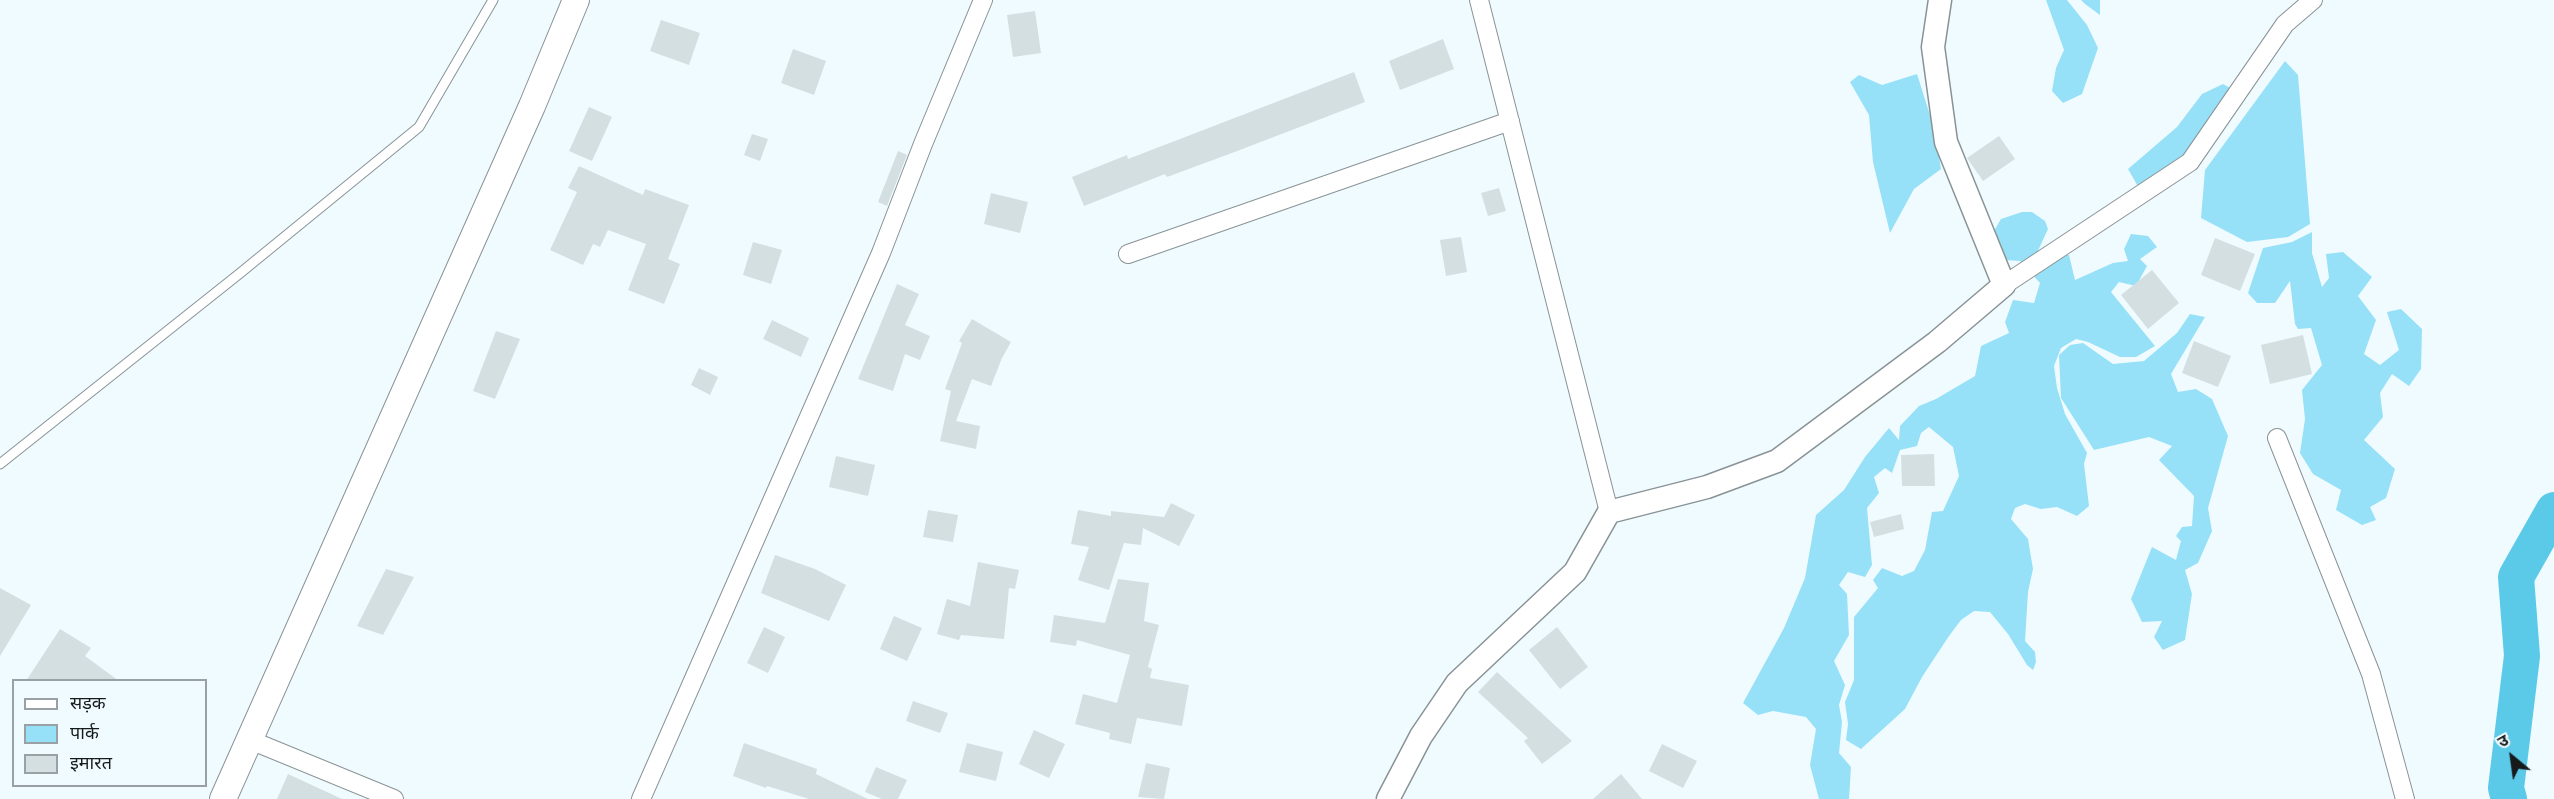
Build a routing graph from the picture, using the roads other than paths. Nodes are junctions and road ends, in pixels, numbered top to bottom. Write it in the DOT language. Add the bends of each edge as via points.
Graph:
graph roads {
  1 [pos="493,0"];
  2 [pos="576,0"];
  3 [pos="983,0"];
  4 [pos="1479,0"];
  5 [pos="1940,0"];
  6 [pos="2313,0"];
  7 [pos="1510,121"];
  8 [pos="1128,254"];
  9 [pos="2004,285"];
  10 [pos="2277,438"];
  11 [pos="0,464"];
  12 [pos="1609,512"];
  13 [pos="250,740"];
  14 [pos="224,799"];
  15 [pos="394,799"];
  16 [pos="641,799"];
  17 [pos="1389,799"];
  18 [pos="2405,799"];
  1 -- 11 [label="lane" via="419,127"];
  2 -- 13 [label="main road"];
  3 -- 16 [label="street" via="881,254"];
  4 -- 7 [label="street"];
  5 -- 9 [label="street" via="1933,47 1946,142"];
  6 -- 9 [label="street" via="2284,24 2190,162"];
  7 -- 8 [label="street"];
  7 -- 12 [label="street"];
  9 -- 12 [label="street" via="1937,342 1777,461 1707,486"];
  10 -- 18 [label="street" via="2371,674"];
  12 -- 17 [label="street" via="1575,572 1457,683 1421,736"];
  13 -- 14 [label="main road"];
  13 -- 15 [label="street"];
}
